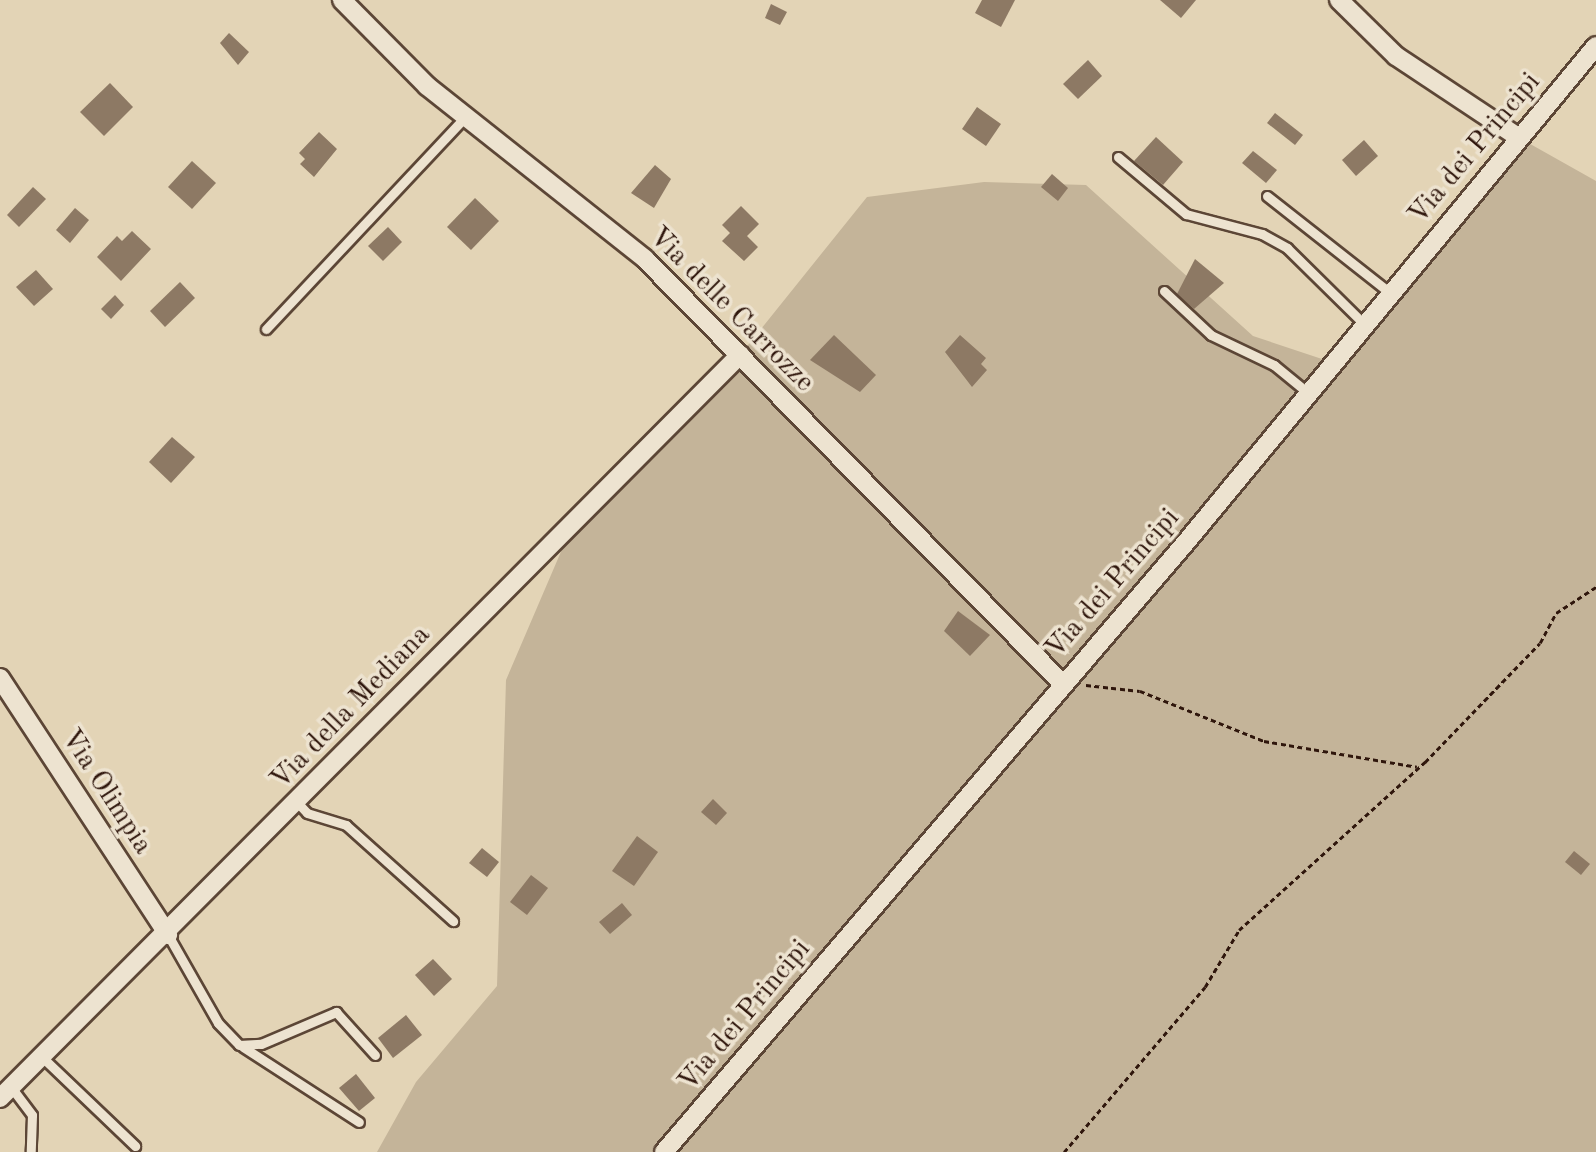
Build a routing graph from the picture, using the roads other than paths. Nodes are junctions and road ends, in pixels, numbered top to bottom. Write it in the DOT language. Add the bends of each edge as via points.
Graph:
graph roads {
  1 [pos="342,0"];
  2 [pos="1339,0"];
  3 [pos="1596,46"];
  4 [pos="466,116"];
  5 [pos="1518,137"];
  6 [pos="1118,158"];
  7 [pos="1267,197"];
  8 [pos="1164,291"];
  9 [pos="1390,292"];
  10 [pos="1363,323"];
  11 [pos="266,329"];
  12 [pos="740,355"];
  13 [pos="1307,392"];
  14 [pos="0,678"];
  15 [pos="1062,683"];
  16 [pos="296,802"];
  17 [pos="453,921"];
  18 [pos="168,935"];
  19 [pos="239,1045"];
  20 [pos="375,1055"];
  21 [pos="42,1057"];
  22 [pos="5,1093"];
  23 [pos="359,1122"];
  24 [pos="135,1146"];
  25 [pos="31,1152"];
  26 [pos="664,1152"];
  1 -- 4 [label="street, Via delle Carrozze" via="412,73"];
  2 -- 5 [label="street" via="1396,56"];
  3 -- 5 [label="street, Via dei Principi"];
  4 -- 11 [label="lane"];
  4 -- 12 [label="street, Via delle Carrozze" via="621,237"];
  5 -- 9 [label="street, Via dei Principi"];
  6 -- 10 [label="lane" via="1194,218 1252,231 1287,248"];
  7 -- 9 [label="lane"];
  8 -- 13 [label="lane" via="1211,335 1274,365"];
  9 -- 10 [label="street, Via dei Principi"];
  10 -- 13 [label="street, Via dei Principi"];
  12 -- 15 [label="street, Via delle Carrozze"];
  12 -- 16 [label="street, Via della Mediana"];
  13 -- 15 [label="street, Via dei Principi"];
  14 -- 18 [label="street, Via Olimpia"];
  15 -- 26 [label="street, Via dei Principi"];
  16 -- 17 [label="lane" via="307,813 346,825"];
  16 -- 18 [label="street, Via della Mediana"];
  18 -- 19 [label="lane" via="218,1023"];
  18 -- 21 [label="street, Via della Mediana"];
  19 -- 20 [label="lane" via="261,1044 336,1012"];
  19 -- 23 [label="lane"];
  21 -- 22 [label="street, Via della Mediana"];
  21 -- 24 [label="lane"];
  22 -- 25 [label="lane" via="32,1115"];
}
